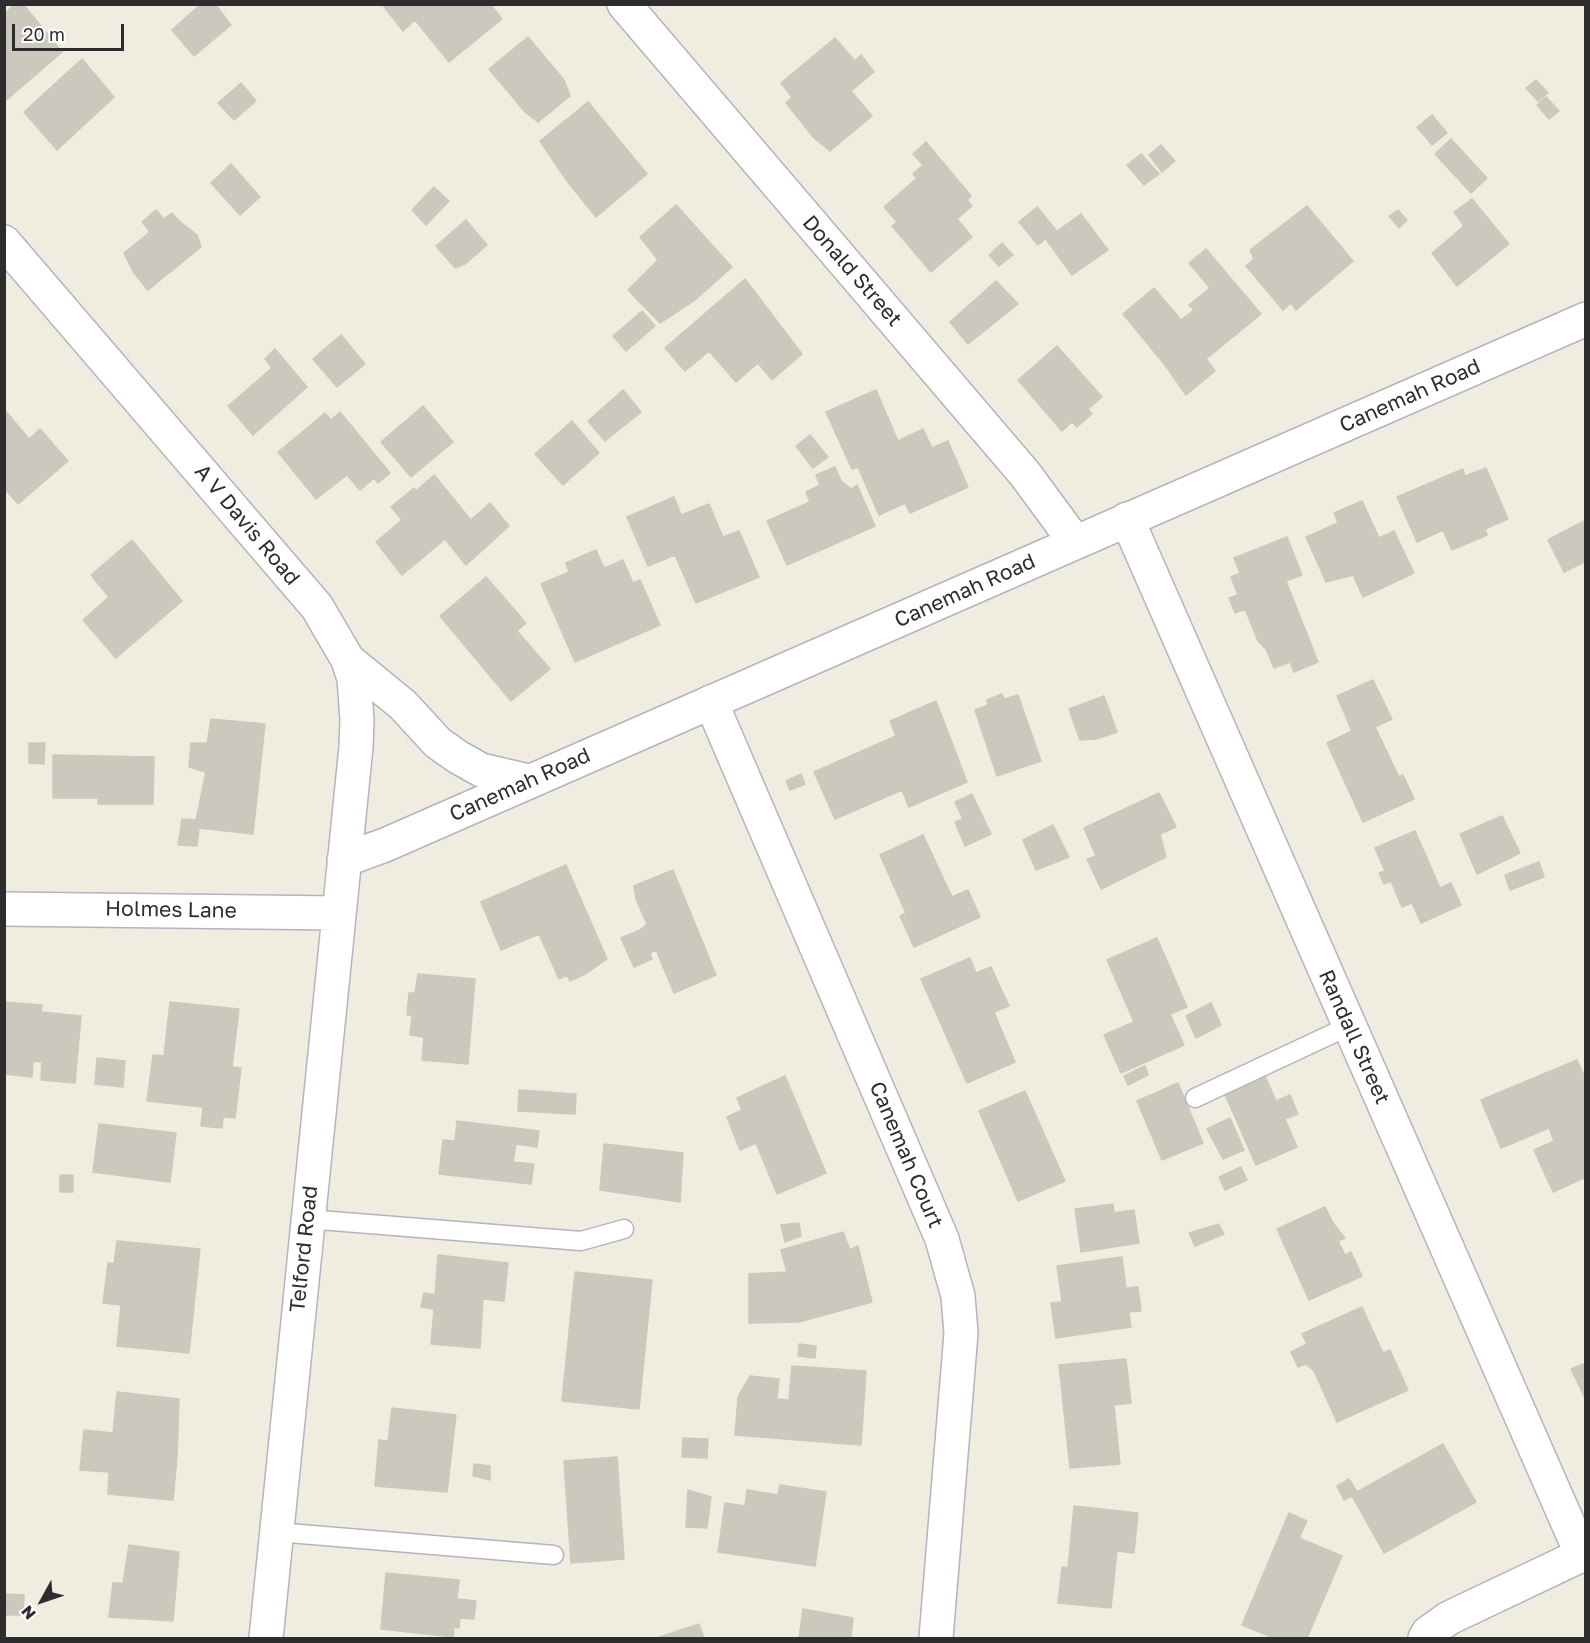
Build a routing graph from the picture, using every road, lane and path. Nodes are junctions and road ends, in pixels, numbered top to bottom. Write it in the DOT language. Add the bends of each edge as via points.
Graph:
graph roads {
  1 [pos="624,4"];
  2 [pos="4,242"];
  3 [pos="1586,319"];
  4 [pos="1127,519"];
  5 [pos="1075,542"];
  6 [pos="348,660"];
  7 [pos="711,702"];
  8 [pos="529,781"];
  9 [pos="344,860"];
  10 [pos="4,909"];
  11 [pos="338,913"];
  12 [pos="1349,1026"];
  13 [pos="1195,1098"];
  14 [pos="307,1219"];
  15 [pos="624,1229"];
  16 [pos="276,1532"];
  17 [pos="1584,1554"];
  18 [pos="554,1555"];
  19 [pos="266,1638"];
  20 [pos="936,1638"];
  21 [pos="1425,1638"];
  1 -- 5 [label="street, Donald Street" via="1025,474"];
  2 -- 6 [label="street, A V Davis Road" via="316,607"];
  3 -- 4 [label="street, Canemah Road"];
  4 -- 5 [label="street, Canemah Road"];
  4 -- 12 [label="street, Randall Street"];
  5 -- 7 [label="street, Canemah Road"];
  6 -- 8 [label="street" via="458,757 481,770"];
  6 -- 9 [label="street, A V Davis Road" via="357,719"];
  7 -- 8 [label="street, Canemah Road"];
  7 -- 20 [label="street, Canemah Court" via="942,1239 958,1296 961,1333"];
  8 -- 9 [label="street, Canemah Road"];
  9 -- 11 [label="street, Telford Road"];
  10 -- 11 [label="street, Holmes Lane"];
  11 -- 14 [label="street, Telford Road"];
  12 -- 13 [label="lane"];
  12 -- 17 [label="street, Randall Street"];
  14 -- 15 [label="lane" via="581,1241"];
  14 -- 16 [label="street, Telford Road"];
  16 -- 18 [label="lane"];
  16 -- 19 [label="street, Telford Road"];
  17 -- 21 [label="street" via="1449,1618"];
}
